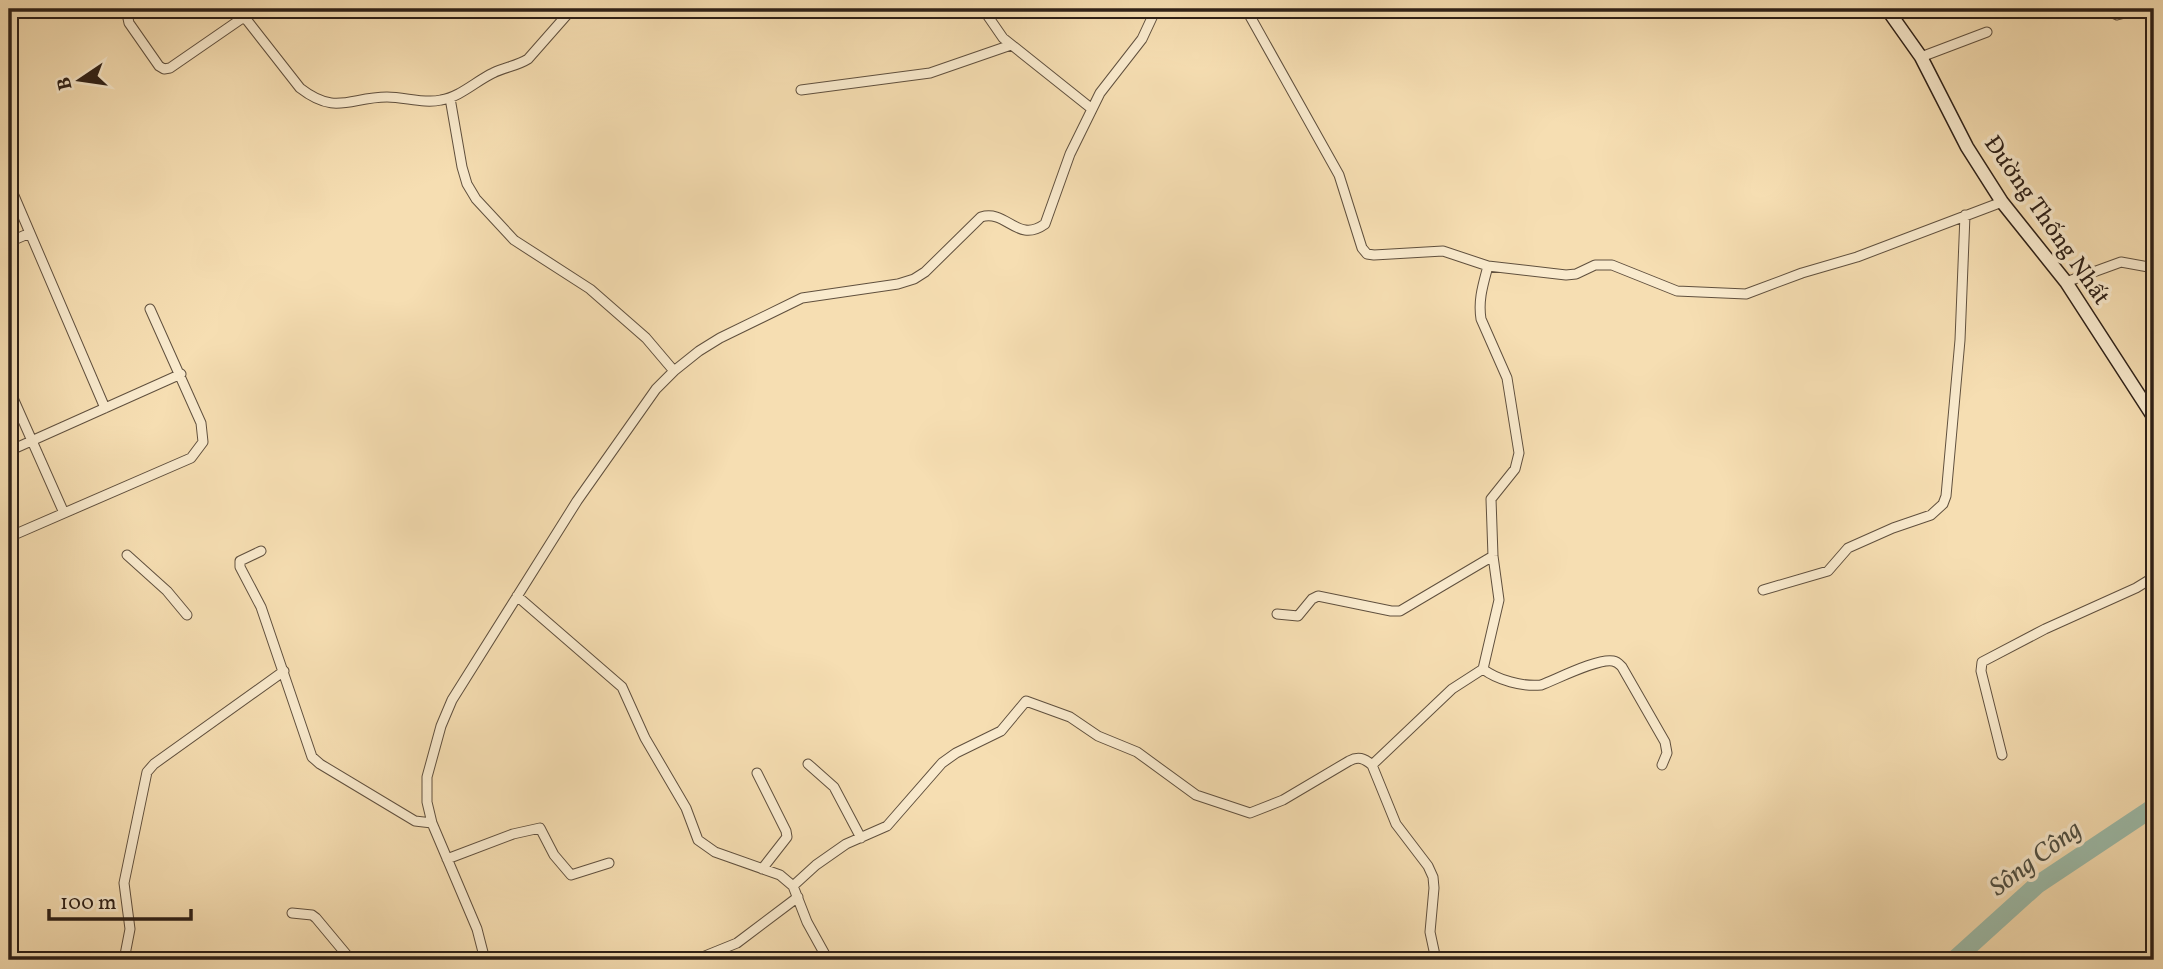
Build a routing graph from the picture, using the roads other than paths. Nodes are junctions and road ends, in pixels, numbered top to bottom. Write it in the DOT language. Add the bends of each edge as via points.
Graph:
graph roads {
  1 [pos="126,9"];
  2 [pos="572,9"];
  3 [pos="983,9"];
  4 [pos="1156,9"];
  5 [pos="1246,9"];
  6 [pos="1886,9"];
  7 [pos="2104,9"];
  8 [pos="2141,9"];
  9 [pos="1987,32"];
  10 [pos="1011,45"];
  11 [pos="1921,57"];
  12 [pos="801,90"];
  13 [pos="450,97"];
  14 [pos="1092,109"];
  15 [pos="9,184"];
  16 [pos="2002,202"];
  17 [pos="1965,215"];
  18 [pos="30,233"];
  19 [pos="9,242"];
  20 [pos="1488,266"];
  21 [pos="2154,268"];
  22 [pos="2066,282"];
  23 [pos="150,309"];
  24 [pos="674,371"];
  25 [pos="181,374"];
  26 [pos="9,389"];
  27 [pos="105,408"];
  28 [pos="2154,418"];
  29 [pos="31,441"];
  30 [pos="9,451"];
  31 [pos="64,513"];
  32 [pos="9,537"];
  33 [pos="261,551"];
  34 [pos="127,555"];
  35 [pos="1493,556"];
  36 [pos="2154,577"];
  37 [pos="1763,590"];
  38 [pos="516,596"];
  39 [pos="187,614"];
  40 [pos="1278,614"];
  41 [pos="1483,668"];
  42 [pos="284,671"];
  43 [pos="2002,755"];
  44 [pos="808,764"];
  45 [pos="1372,765"];
  46 [pos="1662,765"];
  47 [pos="757,773"];
  48 [pos="432,824"];
  49 [pos="861,838"];
  50 [pos="447,859"];
  51 [pos="609,863"];
  52 [pos="762,869"];
  53 [pos="793,886"];
  54 [pos="798,897"];
  55 [pos="292,913"];
  56 [pos="484,957"];
  57 [pos="124,960"];
  58 [pos="351,960"];
  59 [pos="468,960"];
  60 [pos="695,960"];
  61 [pos="828,960"];
  62 [pos="1436,960"];
  1 -- 13 [label="street" via="129,23 164,69 246,19 300,88 323,102 387,97 440,101"];
  2 -- 13 [label="street" via="528,59"];
  3 -- 10 [label="street"];
  4 -- 14 [label="street" via="1142,39"];
  5 -- 20 [label="street" via="1339,175 1367,254 1443,251"];
  6 -- 11 [label="street, Đường Thống Nhất"];
  7 -- 8 [label="street" via="2117,15"];
  9 -- 11 [label="street"];
  10 -- 12 [label="street" via="930,73"];
  10 -- 14 [label="street"];
  11 -- 16 [label="street, Đường Thống Nhất"];
  13 -- 24 [label="street" via="461,167 476,199 514,240 590,289 618,313"];
  14 -- 24 [label="street" via="1070,153 1045,224 1038,229 1020,230 995,216 981,217 914,279 803,298 720,338"];
  15 -- 18 [label="street"];
  16 -- 17 [label="street"];
  16 -- 22 [label="street, Đường Thống Nhất"];
  17 -- 20 [label="street" via="1746,294 1677,291 1604,264 1566,275"];
  17 -- 37 [label="street" via="1960,340 1943,505 1848,548 1828,571"];
  18 -- 19 [label="street"];
  18 -- 27 [label="street"];
  20 -- 35 [label="street" via="1480,299 1481,319 1507,378 1519,453 1514,469 1491,499"];
  21 -- 22 [label="street" via="2121,262"];
  22 -- 28 [label="street, Đường Thống Nhất"];
  23 -- 25 [label="street"];
  24 -- 38 [label="street" via="642,406"];
  25 -- 27 [label="street"];
  25 -- 31 [label="street" via="201,423 203,442 191,458"];
  26 -- 29 [label="street"];
  27 -- 29 [label="street"];
  29 -- 30 [label="street"];
  29 -- 31 [label="street"];
  31 -- 32 [label="street"];
  33 -- 42 [label="street" via="240,561 240,567 261,607"];
  34 -- 39 [label="street"];
  35 -- 40 [label="street" via="1400,611 1318,597 1298,615"];
  35 -- 41 [label="street" via="1499,600"];
  36 -- 43 [label="street" via="1982,662"];
  38 -- 48 [label="street" via="441,726 426,777"];
  38 -- 52 [label="street" via="622,687 698,840 715,852"];
  41 -- 45 [label="street" via="1452,689"];
  41 -- 46 [label="street" via="1532,686 1598,663 1617,662 1665,742"];
  42 -- 48 [label="street" via="312,757 415,821"];
  42 -- 57 [label="street" via="147,772 124,883 130,929"];
  44 -- 49 [label="street" via="834,787"];
  45 -- 49 [label="street" via="1353,758 1283,800 1250,813 1196,795 1137,752 1098,736 1070,717 1026,701 1001,730 942,763 887,826"];
  45 -- 62 [label="street" via="1396,824 1433,877 1430,932"];
  47 -- 52 [label="street" via="787,837"];
  48 -- 50 [label="street"];
  49 -- 53 [label="street" via="816,865"];
  50 -- 51 [label="street" via="540,828 549,849 571,874"];
  50 -- 56 [label="street"];
  52 -- 53 [label="street"];
  53 -- 54 [label="street"];
  54 -- 60 [label="street" via="737,943"];
  54 -- 61 [label="street"];
  55 -- 58 [label="street" via="316,918"];
  56 -- 59 [label="street"];
}
